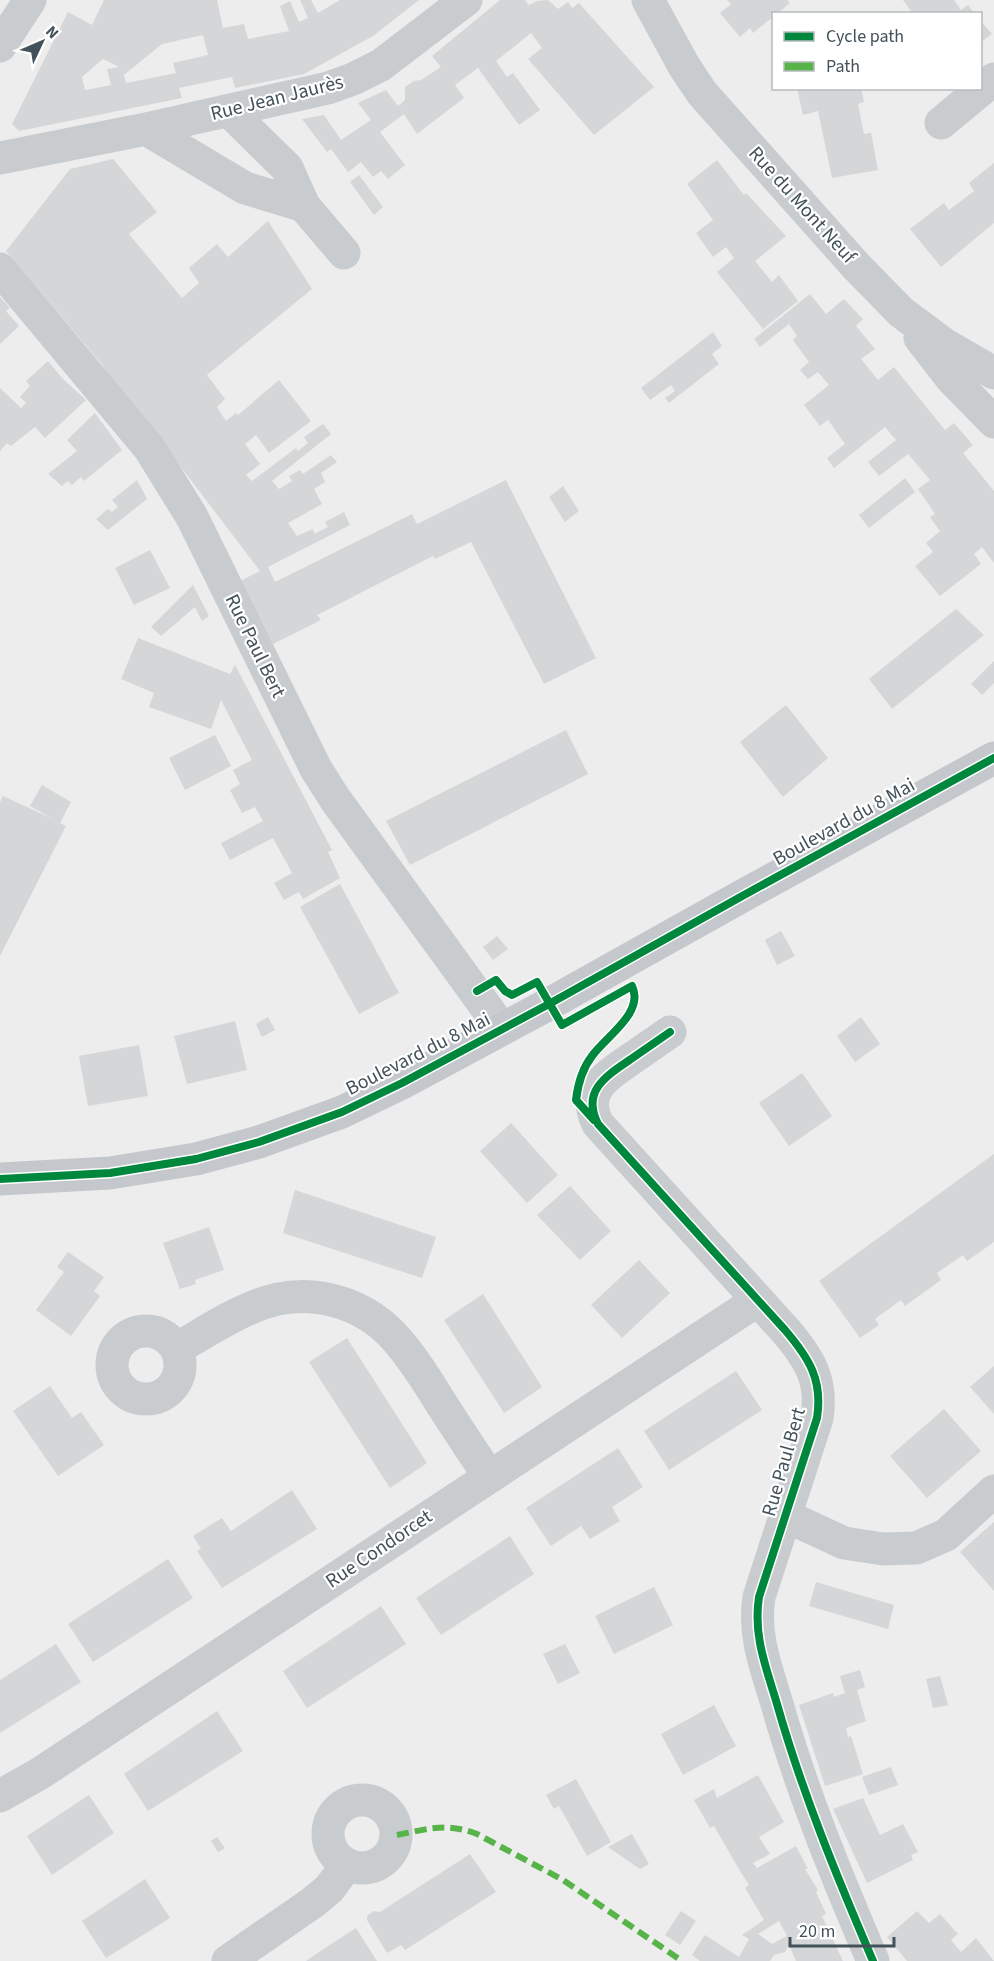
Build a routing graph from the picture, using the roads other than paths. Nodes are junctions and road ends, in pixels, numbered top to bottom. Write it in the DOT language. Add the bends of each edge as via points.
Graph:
graph roads {
  1 [pos="30,0"];
  2 [pos="465,0"];
  3 [pos="648,0"];
  4 [pos="0,46"];
  5 [pos="994,79"];
  6 [pos="982,89"];
  7 [pos="981,90"];
  8 [pos="229,111"];
  9 [pos="941,123"];
  10 [pos="146,129"];
  11 [pos="0,158"];
  12 [pos="304,206"];
  13 [pos="344,253"];
  14 [pos="0,269"];
  15 [pos="901,312"];
  16 [pos="994,373"];
  17 [pos="994,422"];
  18 [pos="994,758"];
  19 [pos="502,1029"];
  20 [pos="669,1032"];
  21 [pos="4,1178"];
  22 [pos="758,1299"];
  23 [pos="176,1348"];
  24 [pos="489,1476"];
  25 [pos="994,1491"];
  26 [pos="786,1516"];
  27 [pos="0,1796"];
  28 [pos="347,1864"];
  29 [pos="228,1961"];
  30 [pos="873,1961"];
  1 -- 4 [label="street"];
  2 -- 8 [label="street, Rue Jean Jaurès" via="381,65 353,79"];
  3 -- 15 [label="street, Rue du Mont Neuf" via="702,93"];
  5 -- 6 [label="street"];
  7 -- 9 [label="street"];
  8 -- 10 [label="street, Rue Jean Jaurès"];
  8 -- 12 [label="street" via="287,168"];
  10 -- 11 [label="street, Rue Jean Jaurès"];
  10 -- 12 [label="street" via="245,188"];
  12 -- 13 [label="street"];
  14 -- 19 [label="street, Rue Paul Bert" via="156,457 192,517 321,777"];
  15 -- 16 [label="street, Rue du Mont Neuf" via="944,344"];
  15 -- 17 [label="street" via="933,357"];
  18 -- 19 [label="main road, Boulevard du 8 Mai"];
  19 -- 21 [label="main road, Boulevard du 8 Mai" via="342,1112 259,1142 157,1166 78,1176"];
  20 -- 22 [label="street, Rue Paul Bert" via="609,1074 593,1095 593,1116"];
  22 -- 24 [label="street, Rue Condorcet"];
  22 -- 26 [label="street, Rue Paul Bert" via="813,1369 818,1391 817,1418"];
  23 -- 24 [label="street" via="278,1299 313,1297 351,1306 386,1328 401,1344"];
  24 -- 27 [label="street, Rue Condorcet"];
  25 -- 26 [label="street" via="946,1534 916,1548 883,1549 844,1543"];
  26 -- 30 [label="street, Rue Paul Bert" via="759,1597 758,1635 808,1801"];
  28 -- 29 [label="street" via="329,1889 312,1903"];
}
